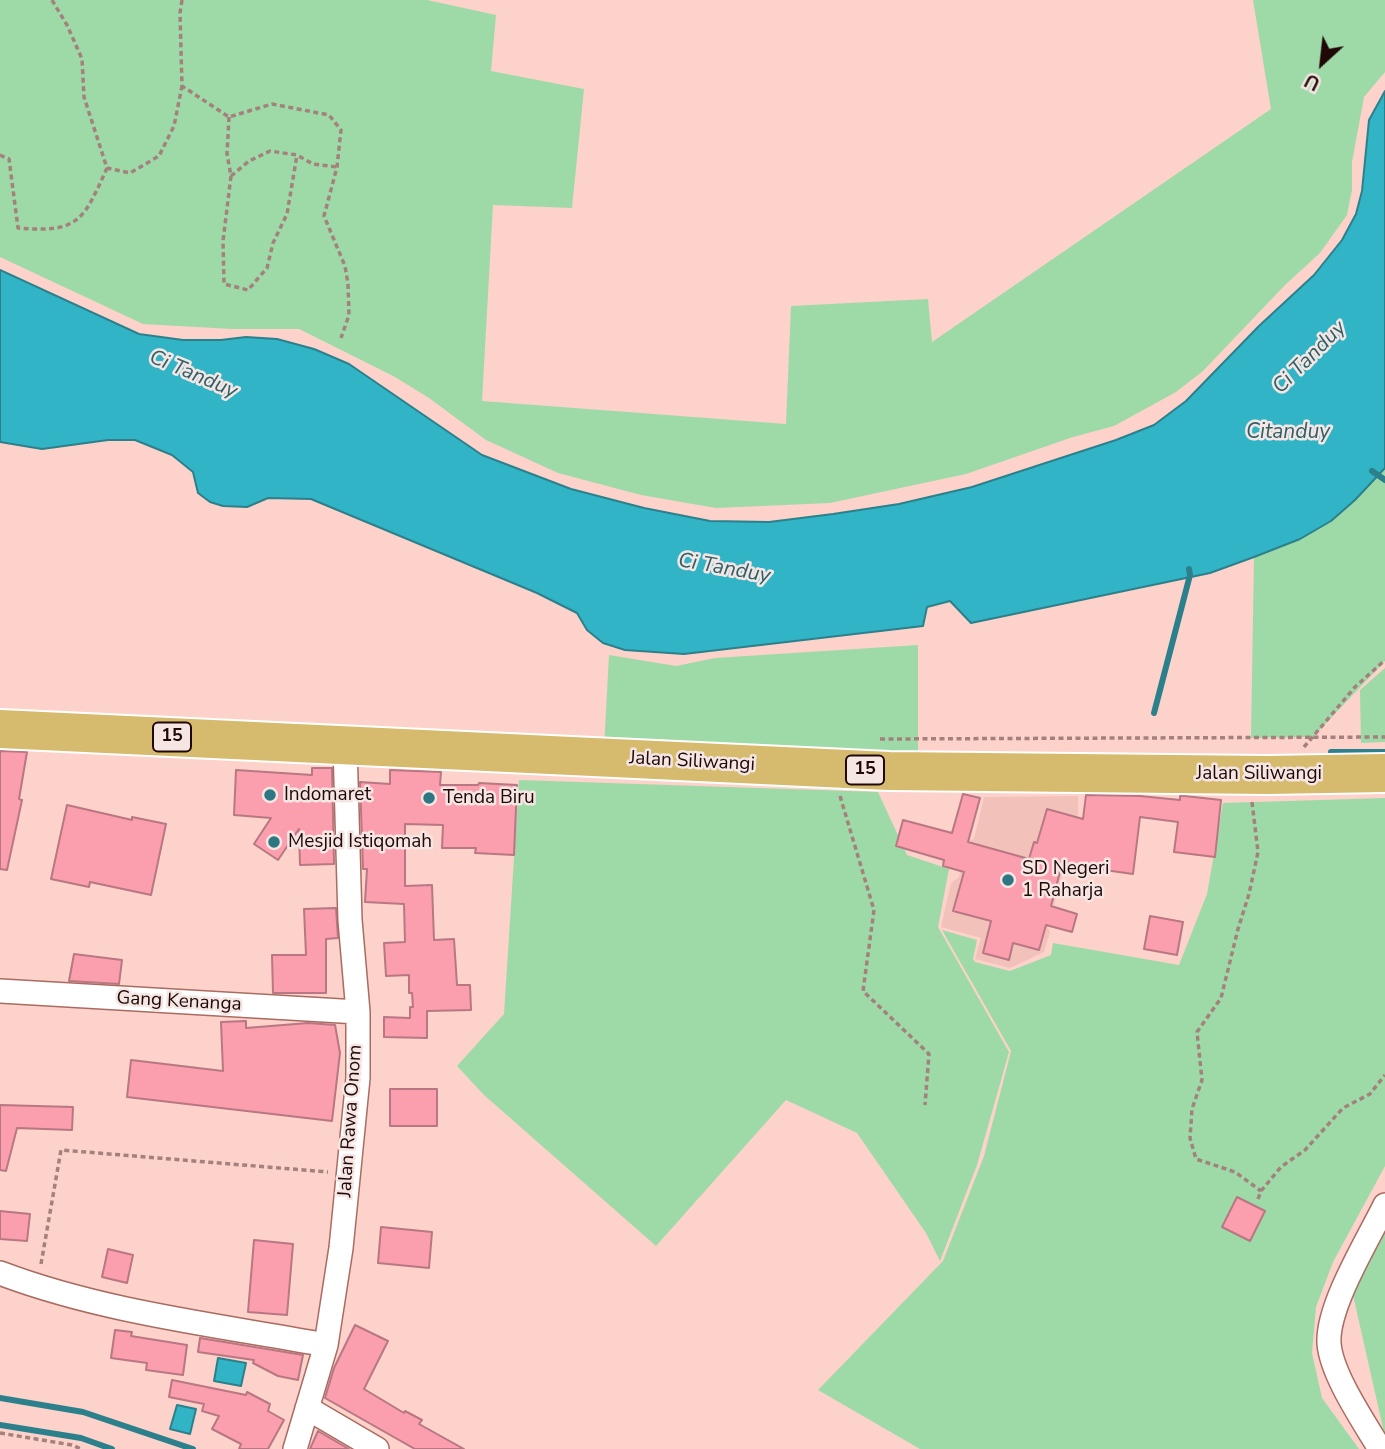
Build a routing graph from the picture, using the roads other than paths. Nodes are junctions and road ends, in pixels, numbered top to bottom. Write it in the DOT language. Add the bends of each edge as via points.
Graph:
graph roads {
  1 [pos="0,729"];
  2 [pos="345,745"];
  3 [pos="1385,773"];
  4 [pos="0,991"];
  5 [pos="358,1012"];
  6 [pos="1385,1205"];
  7 [pos="0,1273"];
  8 [pos="326,1345"];
  9 [pos="307,1408"];
  10 [pos="295,1449"];
  11 [pos="377,1449"];
  12 [pos="1380,1449"];
  1 -- 2 [label="highway, Jalan Siliwangi / 15"];
  2 -- 3 [label="highway, Jalan Siliwangi / 15" via="840,769"];
  2 -- 5 [label="street, Jalan Rawa Onom" via="350,920"];
  4 -- 5 [label="street, Gang Kenanga"];
  5 -- 8 [label="street, Jalan Rawa Onom" via="358,1078"];
  6 -- 12 [label="street" via="1329,1326 1329,1346 1340,1379"];
  7 -- 8 [label="street" via="143,1312"];
  8 -- 9 [label="street, Jalan Rawa Onom"];
  9 -- 10 [label="street, Jalan Rawa Onom"];
  9 -- 11 [label="street"];
}
